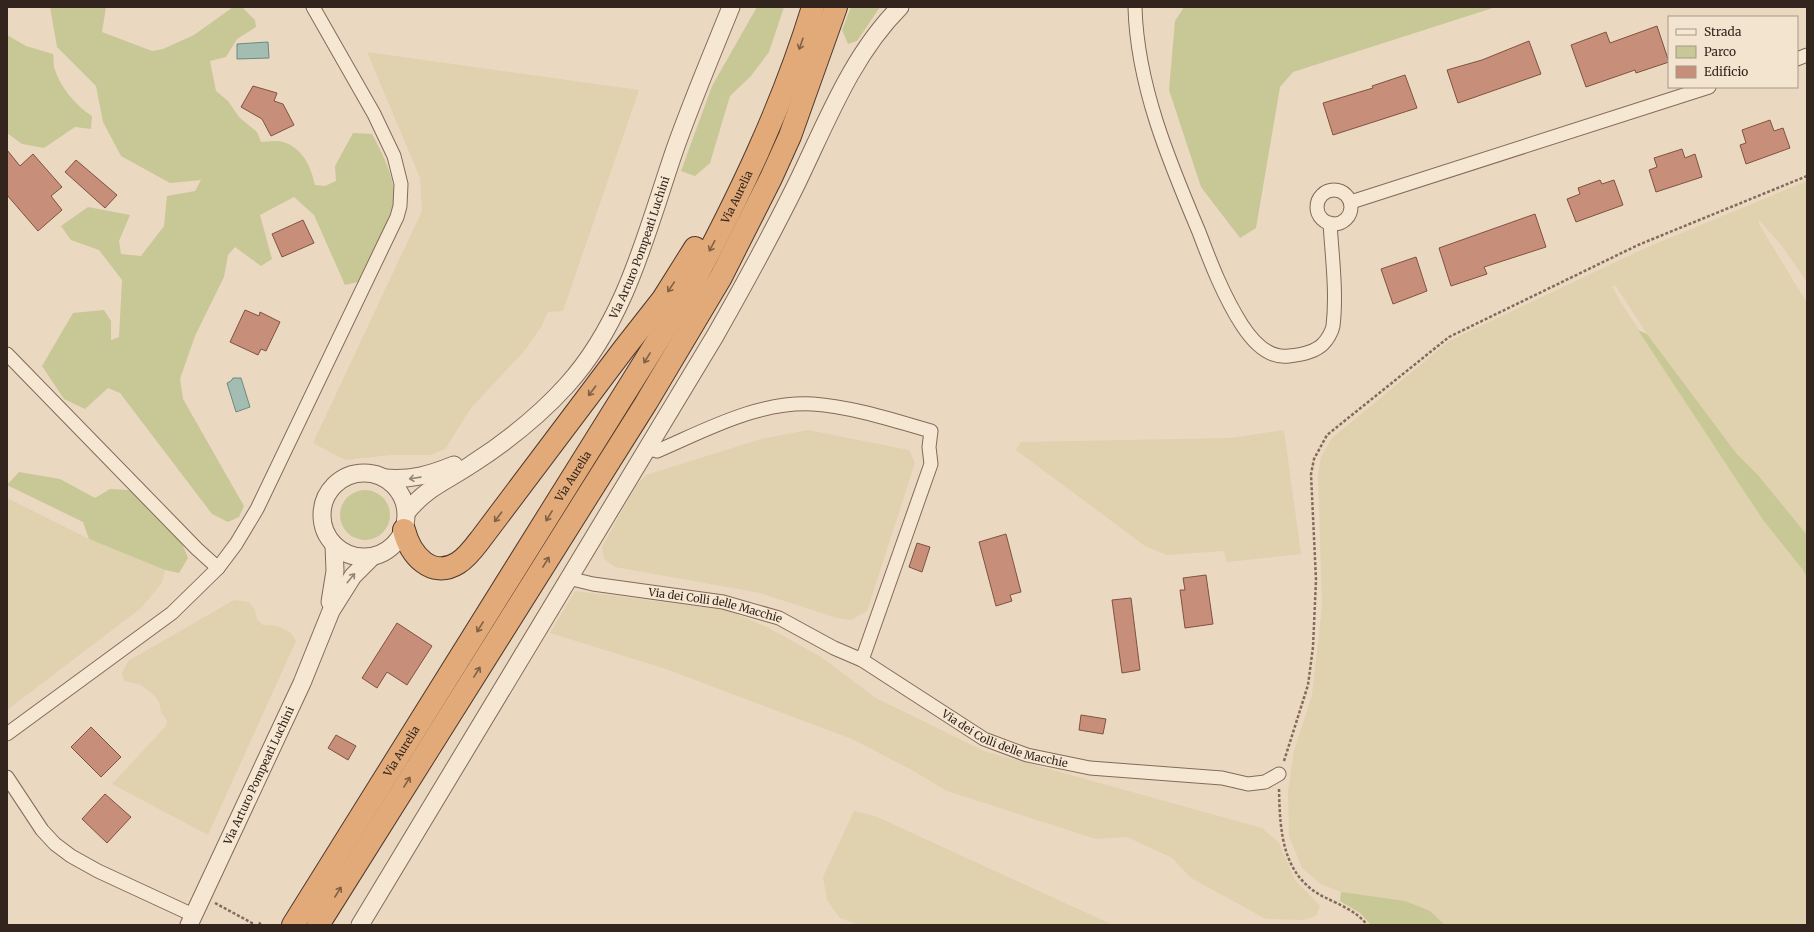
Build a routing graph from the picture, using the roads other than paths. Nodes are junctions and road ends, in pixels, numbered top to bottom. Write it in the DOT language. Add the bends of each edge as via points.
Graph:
graph roads {
  1 [pos="313,7"];
  2 [pos="731,7"];
  3 [pos="814,7"];
  4 [pos="836,7"];
  5 [pos="900,7"];
  6 [pos="1135,7"];
  7 [pos="1706,88"];
  8 [pos="778,110"];
  9 [pos="1350,202"];
  10 [pos="1330,223"];
  11 [pos="7,354"];
  12 [pos="647,448"];
  13 [pos="491,450"];
  14 [pos="385,478"];
  15 [pos="406,521"];
  16 [pos="334,545"];
  17 [pos="372,557"];
  18 [pos="218,568"];
  19 [pos="568,578"];
  20 [pos="324,624"];
  21 [pos="862,660"];
  22 [pos="7,734"];
  23 [pos="1279,774"];
  24 [pos="7,777"];
  25 [pos="191,920"];
  26 [pos="293,925"];
  27 [pos="318,925"];
  28 [pos="360,925"];
  1 -- 18 [label="street" via="374,114 392,151 400,176 400,206 394,224 257,509"];
  2 -- 13 [label="street, Via Arturo Pompeati Luchini" via="680,137 633,272 613,317 568,384 539,414"];
  3 -- 8 [label="highway, Via Aurelia, one-way"];
  27 -- 4 [label="highway, Via Aurelia, one-way" via="642,410 721,277 790,136"];
  5 -- 12 [label="street" via="871,40 854,68 752,272"];
  6 -- 10 [label="street" via="1138,46 1145,81 1164,143 1189,209 1226,296 1242,326 1263,350 1272,356 1280,358 1300,355 1322,345 1332,328 1334,300"];
  7 -- 9 [label="street"];
  8 -- 15 [label="highway, one-way" via="749,152 689,259 663,299 463,560 446,568 428,565 419,560 412,552"];
  8 -- 26 [label="highway, Via Aurelia, one-way" via="732,208 688,292"];
  9 -- 10 [label="street" via="1351,208 1346,218 1342,222"];
  9 -- 10 [label="street" via="1340,191 1329,190 1321,196 1317,206 1318,212"];
  11 -- 18 [label="street"];
  12 -- 19 [label="street"];
  12 -- 21 [label="street" via="657,451 739,416 779,406 812,404 853,409 931,431 931,464"];
  13 -- 14 [label="street, Via Arturo Pompeati Luchini, one-way" via="419,478"];
  13 -- 15 [label="street, Via Arturo Pompeati Luchini" via="428,490"];
  14 -- 15 [label="street" via="404,498"];
  14 -- 16 [label="street" via="373,473 360,472 346,476 327,494 322,514 326,534"];
  15 -- 17 [label="street" via="392,548"];
  16 -- 17 [label="street" via="345,553 358,557"];
  16 -- 20 [label="street, Via Arturo Pompeati Luchini" via="334,584"];
  20 -- 17 [label="street, Via Arturo Pompeati Luchini, one-way" via="344,586"];
  18 -- 22 [label="street" via="172,614"];
  19 -- 21 [label="street, Via dei Colli delle Macchie" via="593,584 707,599 751,609 792,624 834,648"];
  19 -- 28 [label="street"];
  20 -- 25 [label="street, Via Arturo Pompeati Luchini" via="302,683"];
  21 -- 23 [label="street, Via dei Colli delle Macchie" via="984,739 1027,755 1090,768 1222,778 1248,784 1265,782"];
  24 -- 25 [label="street" via="42,830 55,844 71,856"];
}
